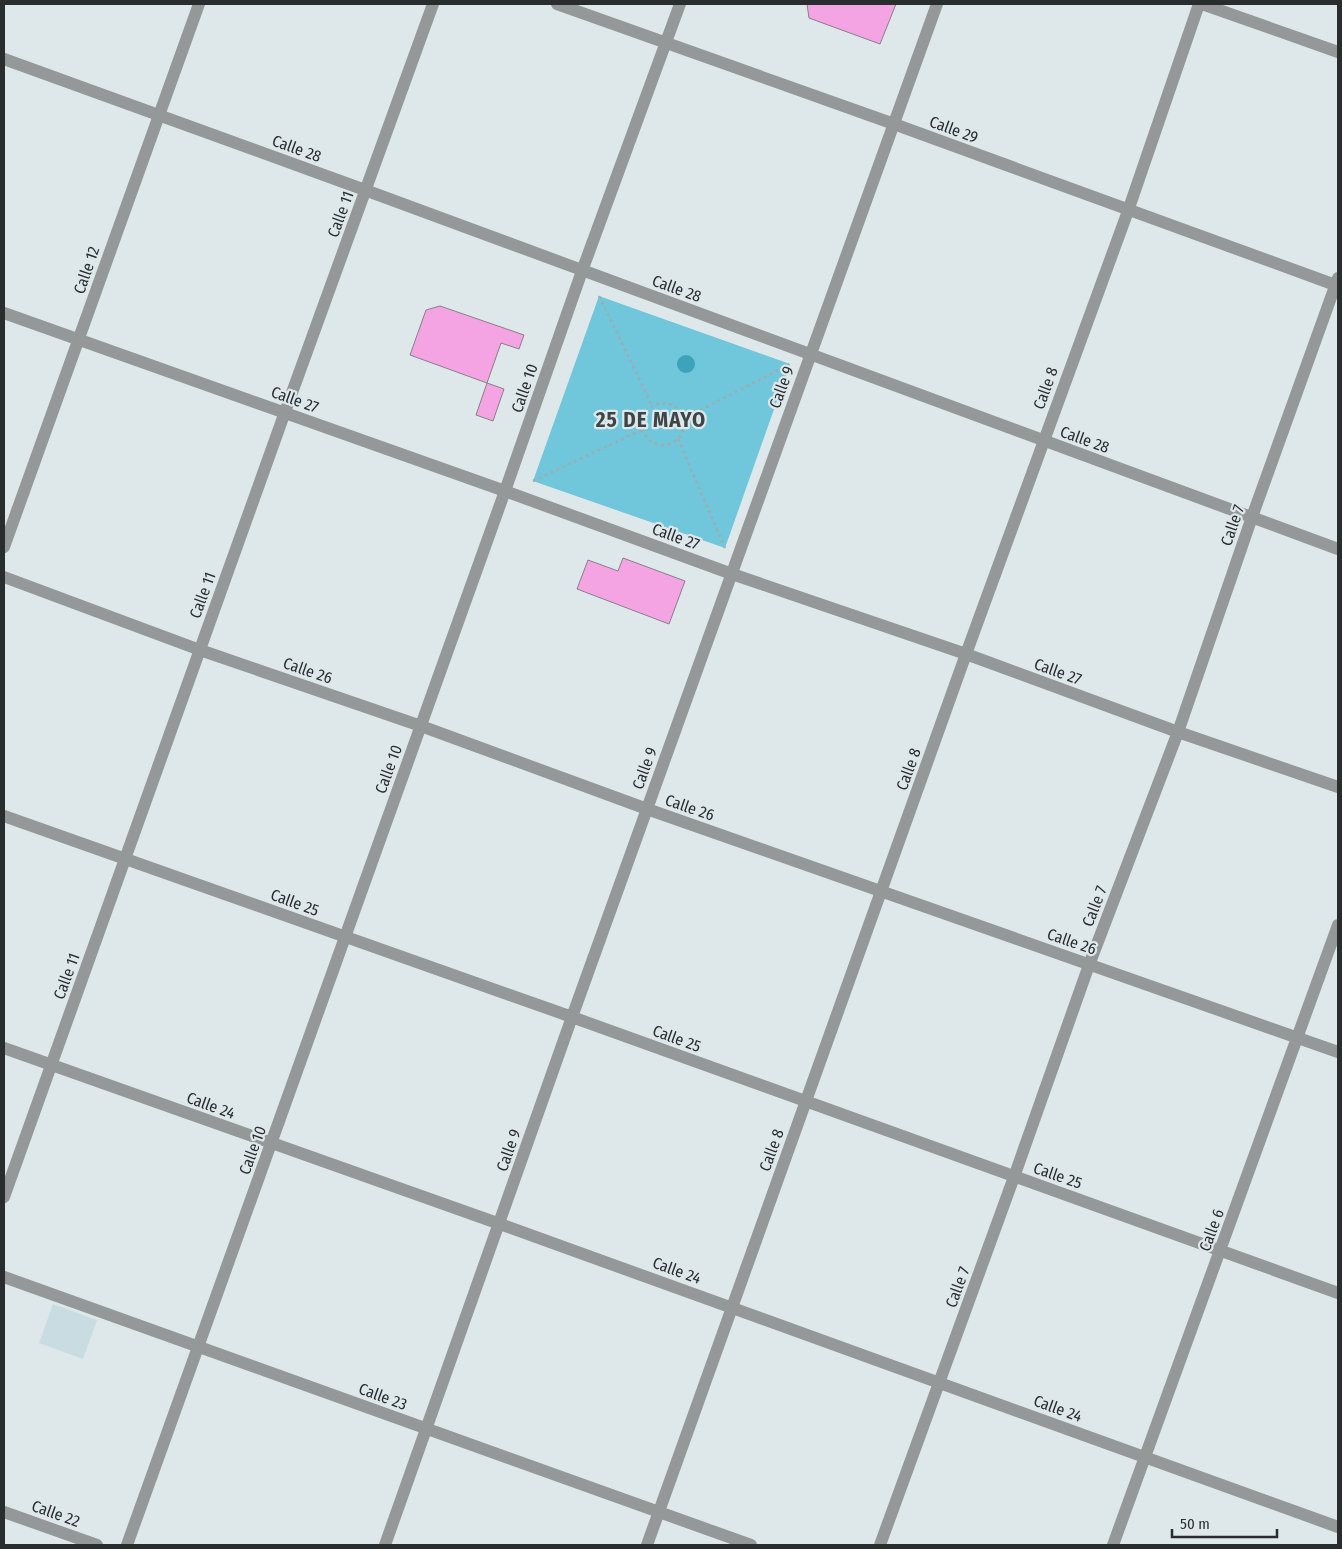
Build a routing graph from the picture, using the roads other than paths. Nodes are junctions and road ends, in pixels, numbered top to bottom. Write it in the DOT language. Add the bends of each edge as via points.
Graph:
graph roads {
  1 [pos="199,4"];
  2 [pos="433,4"];
  3 [pos="557,4"];
  4 [pos="680,4"];
  5 [pos="937,4"];
  6 [pos="1200,4"];
  7 [pos="666,43"];
  8 [pos="1338,52"];
  9 [pos="4,59"];
  10 [pos="158,115"];
  11 [pos="894,124"];
  12 [pos="365,190"];
  13 [pos="1128,211"];
  14 [pos="582,271"];
  15 [pos="1337,283"];
  16 [pos="4,312"];
  17 [pos="79,340"];
  18 [pos="811,354"];
  19 [pos="285,412"];
  20 [pos="1043,441"];
  21 [pos="506,491"];
  22 [pos="1252,517"];
  23 [pos="4,548"];
  24 [pos="1338,549"];
  25 [pos="732,574"];
  26 [pos="4,577"];
  27 [pos="200,650"];
  28 [pos="966,654"];
  29 [pos="421,726"];
  30 [pos="1178,732"];
  31 [pos="1338,787"];
  32 [pos="646,809"];
  33 [pos="4,816"];
  34 [pos="126,859"];
  35 [pos="882,891"];
  36 [pos="1338,926"];
  37 [pos="346,938"];
  38 [pos="1089,965"];
  39 [pos="572,1017"];
  40 [pos="1298,1037"];
  41 [pos="4,1048"];
  42 [pos="1338,1052"];
  43 [pos="51,1066"];
  44 [pos="806,1102"];
  45 [pos="271,1144"];
  46 [pos="1014,1177"];
  47 [pos="4,1197"];
  48 [pos="500,1224"];
  49 [pos="1221,1250"];
  50 [pos="4,1276"];
  51 [pos="1338,1293"];
  52 [pos="732,1308"];
  53 [pos="198,1346"];
  54 [pos="940,1383"];
  55 [pos="427,1430"];
  56 [pos="1145,1457"];
  57 [pos="4,1512"];
  58 [pos="659,1512"];
  59 [pos="1338,1527"];
  60 [pos="96,1545"];
  61 [pos="127,1545"];
  62 [pos="385,1545"];
  63 [pos="647,1545"];
  64 [pos="751,1545"];
  65 [pos="880,1545"];
  66 [pos="1114,1545"];
  1 -- 10 [label="street, Calle 12"];
  2 -- 12 [label="street, Calle 11"];
  3 -- 7 [label="street, Calle 29"];
  4 -- 7 [label="street, Calle 10"];
  5 -- 11 [label="street, Calle 9"];
  6 -- 8 [label="street"];
  6 -- 13 [label="street, Calle 8"];
  7 -- 11 [label="street, Calle 29"];
  7 -- 14 [label="street, Calle 10"];
  9 -- 10 [label="street, Calle 28"];
  10 -- 12 [label="street, Calle 28"];
  10 -- 17 [label="street, Calle 12"];
  11 -- 13 [label="street, Calle 29"];
  11 -- 18 [label="street, Calle 9"];
  12 -- 14 [label="street, Calle 28"];
  12 -- 19 [label="street, Calle 11"];
  13 -- 15 [label="street, Calle 29"];
  13 -- 20 [label="street, Calle 8"];
  14 -- 18 [label="street, Calle 28"];
  14 -- 21 [label="street, Calle 10"];
  15 -- 22 [label="street, Calle 7"];
  16 -- 17 [label="street, Calle 27"];
  17 -- 19 [label="street, Calle 27"];
  17 -- 23 [label="street, Calle 12"];
  18 -- 20 [label="street, Calle 28"];
  18 -- 25 [label="street, Calle 9"];
  19 -- 21 [label="street, Calle 27"];
  19 -- 27 [label="street, Calle 11"];
  20 -- 22 [label="street, Calle 28"];
  20 -- 28 [label="street, Calle 8"];
  21 -- 25 [label="street, Calle 27"];
  21 -- 29 [label="street, Calle 10"];
  22 -- 24 [label="street, Calle 28"];
  22 -- 30 [label="street, Calle 7"];
  25 -- 28 [label="street, Calle 27"];
  25 -- 32 [label="street, Calle 9"];
  26 -- 27 [label="street, Calle 26"];
  27 -- 29 [label="street, Calle 26"];
  27 -- 34 [label="street, Calle 11"];
  28 -- 30 [label="street, Calle 27"];
  28 -- 35 [label="street, Calle 8"];
  29 -- 32 [label="street, Calle 26"];
  29 -- 37 [label="street, Calle 10"];
  30 -- 31 [label="street, Calle 27"];
  30 -- 38 [label="street, Calle 7"];
  32 -- 35 [label="street, Calle 26"];
  32 -- 39 [label="street, Calle 9"];
  33 -- 34 [label="street, Calle 25"];
  34 -- 37 [label="street, Calle 25"];
  34 -- 43 [label="street, Calle 11"];
  35 -- 38 [label="street, Calle 26"];
  35 -- 44 [label="street, Calle 8"];
  36 -- 40 [label="street, Calle 6"];
  37 -- 39 [label="street, Calle 25"];
  37 -- 45 [label="street, Calle 10"];
  38 -- 40 [label="street, Calle 26"];
  38 -- 46 [label="street, Calle 7"];
  39 -- 44 [label="street, Calle 25"];
  39 -- 48 [label="street, Calle 9"];
  40 -- 42 [label="street, Calle 26"];
  40 -- 49 [label="street, Calle 6"];
  41 -- 43 [label="street, Calle 24"];
  43 -- 45 [label="street, Calle 24"];
  43 -- 47 [label="street, Calle 11"];
  44 -- 46 [label="street, Calle 25"];
  44 -- 52 [label="street, Calle 8"];
  45 -- 48 [label="street, Calle 24"];
  45 -- 53 [label="street, Calle 10"];
  46 -- 49 [label="street, Calle 25"];
  46 -- 54 [label="street, Calle 7"];
  48 -- 52 [label="street, Calle 24"];
  48 -- 55 [label="street, Calle 9"];
  49 -- 51 [label="street, Calle 25"];
  49 -- 56 [label="street, Calle 6"];
  50 -- 53 [label="street, Calle 23"];
  52 -- 54 [label="street, Calle 24"];
  52 -- 58 [label="street, Calle 8"];
  53 -- 55 [label="street, Calle 23"];
  53 -- 61 [label="street, Calle 10"];
  54 -- 56 [label="street, Calle 24"];
  54 -- 65 [label="street, Calle 7"];
  55 -- 58 [label="street, Calle 23"];
  55 -- 62 [label="street, Calle 9"];
  56 -- 59 [label="street, Calle 24"];
  56 -- 66 [label="street, Calle 6"];
  57 -- 60 [label="street, Calle 22"];
  58 -- 63 [label="street, Calle 8"];
  58 -- 64 [label="street, Calle 23"];
}
